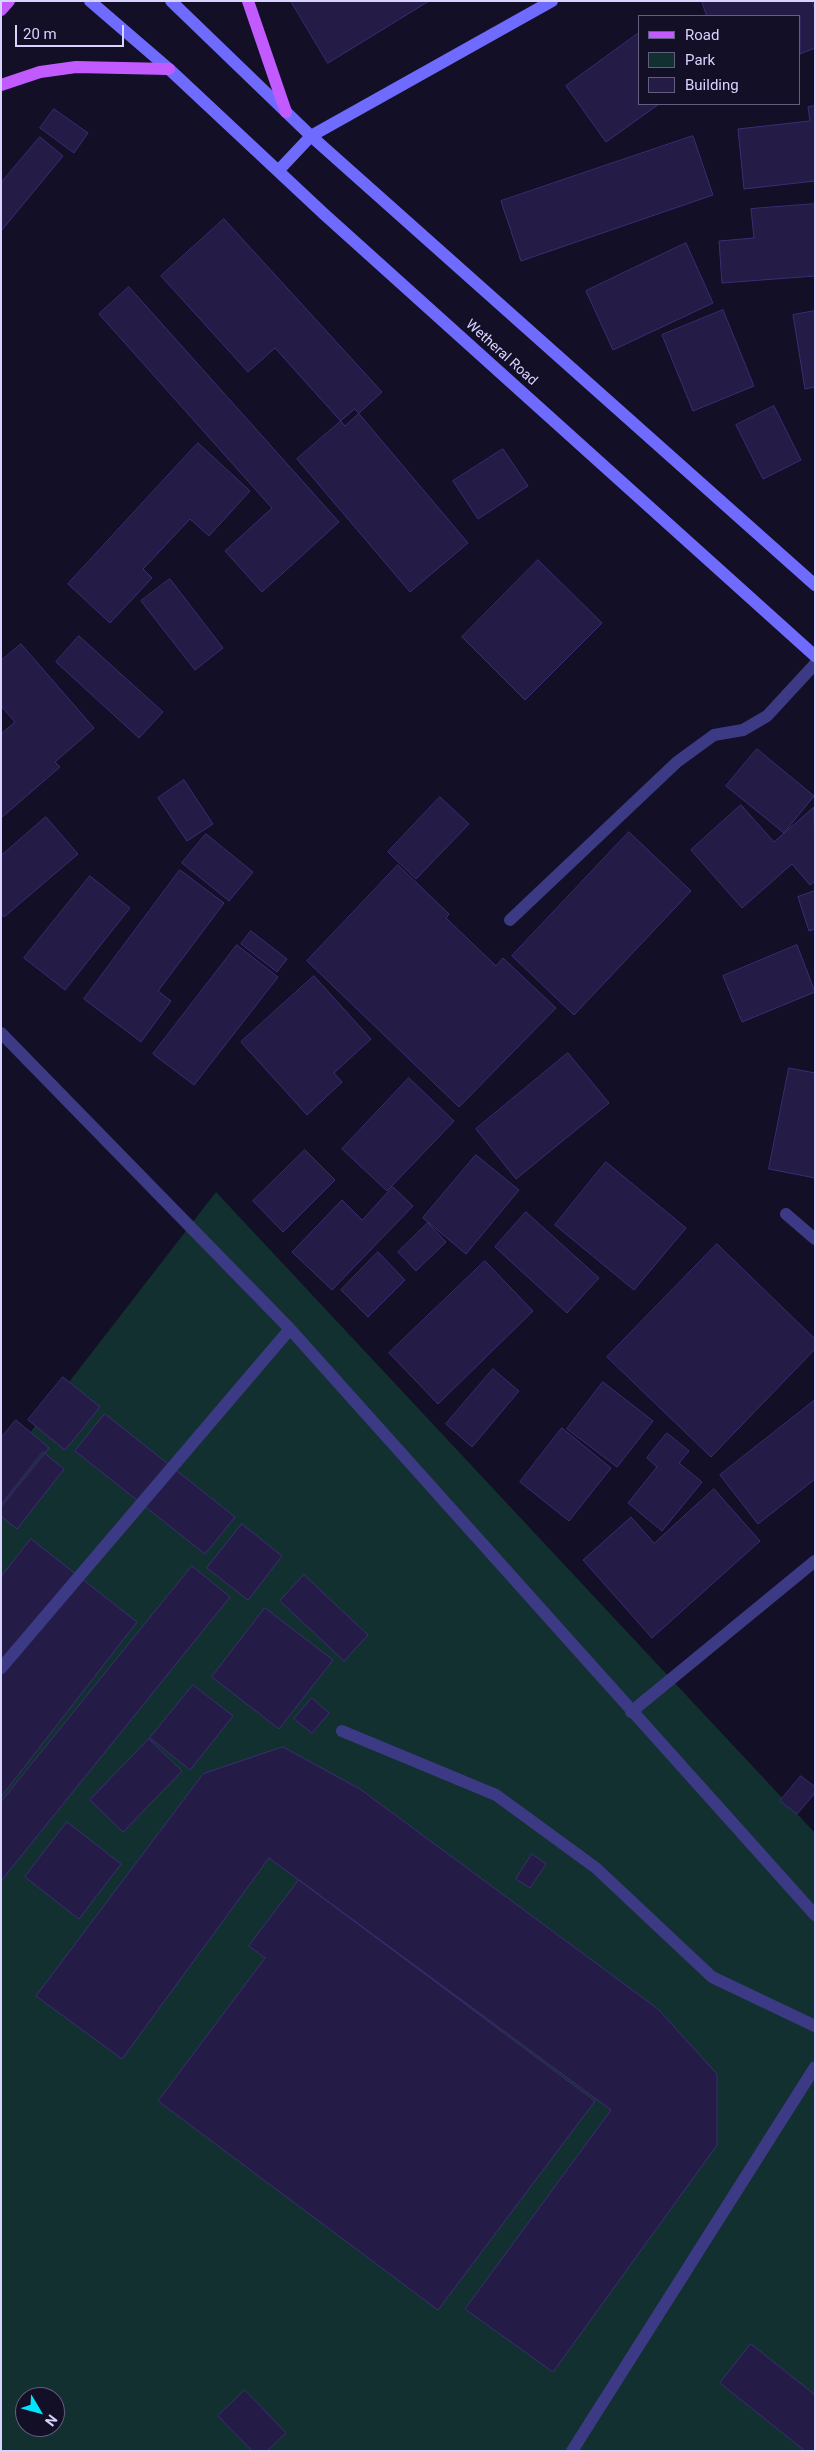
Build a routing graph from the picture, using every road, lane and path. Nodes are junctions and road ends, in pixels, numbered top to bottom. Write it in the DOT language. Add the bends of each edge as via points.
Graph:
graph roads {
  1 [pos="9,1"];
  2 [pos="90,1"];
  3 [pos="171,1"];
  4 [pos="248,1"];
  5 [pos="552,1"];
  6 [pos="1,10"];
  7 [pos="170,69"];
  8 [pos="1,86"];
  9 [pos="286,112"];
  10 [pos="311,136"];
  11 [pos="278,171"];
  12 [pos="815,585"];
  13 [pos="815,656"];
  14 [pos="815,664"];
  15 [pos="510,920"];
  16 [pos="1,1033"];
  17 [pos="786,1214"];
  18 [pos="815,1239"];
  19 [pos="290,1329"];
  20 [pos="815,1561"];
  21 [pos="1,1668"];
  22 [pos="631,1712"];
  23 [pos="342,1731"];
  24 [pos="815,1915"];
  25 [pos="815,2026"];
  26 [pos="815,2067"];
  27 [pos="572,2451"];
  1 -- 6 [label="main road"];
  2 -- 7 [label="main road, Wetheral Road"];
  3 -- 9 [label="main road"];
  4 -- 9 [label="main road"];
  5 -- 10 [label="main road"];
  7 -- 8 [label="main road" via="76,67 40,72"];
  7 -- 11 [label="main road, Wetheral Road"];
  9 -- 10 [label="main road"];
  10 -- 11 [label="main road"];
  10 -- 12 [label="main road"];
  11 -- 13 [label="main road, Wetheral Road"];
  14 -- 15 [label="street" via="767,716 743,730 714,735 677,762"];
  16 -- 19 [label="street"];
  17 -- 18 [label="street"];
  19 -- 21 [label="street"];
  19 -- 22 [label="street"];
  20 -- 22 [label="street"];
  22 -- 24 [label="street"];
  23 -- 25 [label="street" via="496,1795 596,1868 712,1977"];
  26 -- 27 [label="street"];
}
